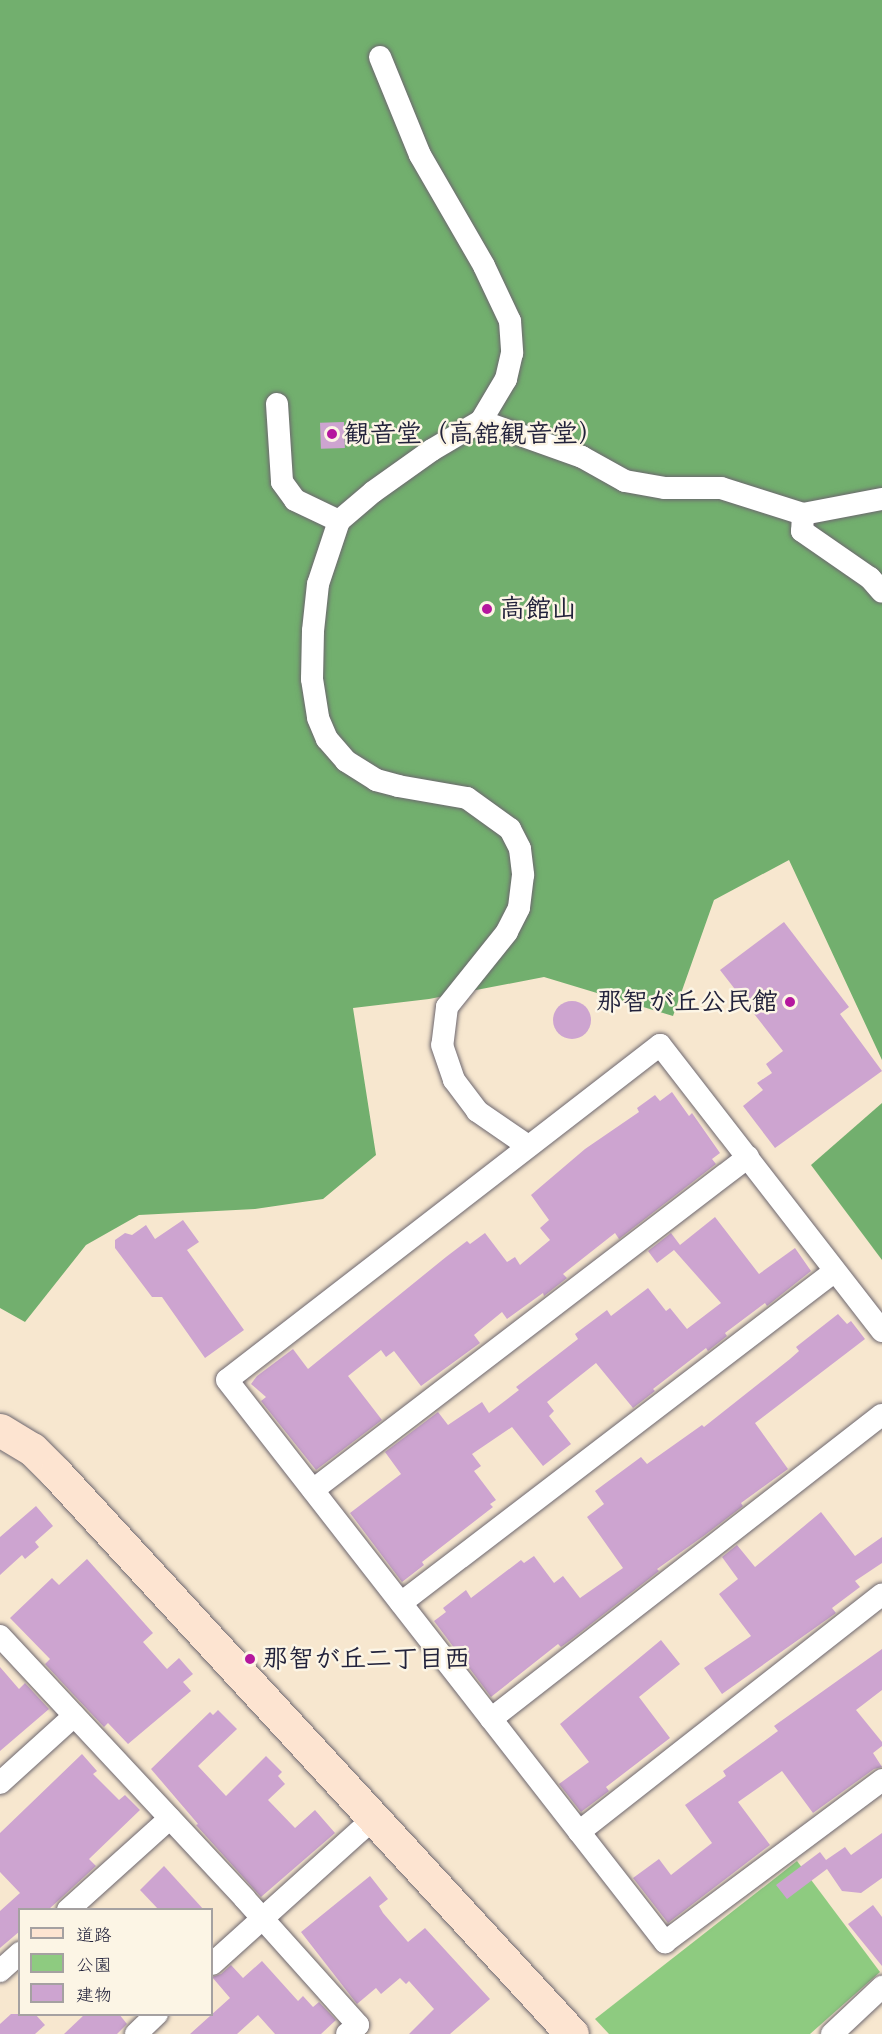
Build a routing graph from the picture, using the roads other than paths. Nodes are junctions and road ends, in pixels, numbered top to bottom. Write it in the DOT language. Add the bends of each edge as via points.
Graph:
graph roads {
  1 [pos="380,57"];
  2 [pos="277,404"];
  3 [pos="481,421"];
  4 [pos="882,499"];
  5 [pos="803,514"];
  6 [pos="339,521"];
  7 [pos="882,592"];
  8 [pos="528,1146"];
  9 [pos="748,1157"];
  10 [pos="835,1271"];
  11 [pos="882,1331"];
  12 [pos="882,1415"];
  13 [pos="0,1430"];
  14 [pos="313,1490"];
  15 [pos="882,1594"];
  16 [pos="401,1604"];
  17 [pos="0,1636"];
  18 [pos="74,1716"];
  19 [pos="491,1719"];
  20 [pos="882,1780"];
  21 [pos="0,1783"];
  22 [pos="170,1818"];
  23 [pos="373,1820"];
  24 [pos="579,1832"];
  25 [pos="70,1908"];
  26 [pos="262,1917"];
  27 [pos="18,1955"];
  28 [pos="213,1963"];
  29 [pos="0,1971"];
  30 [pos="882,1987"];
  31 [pos="155,2016"];
  32 [pos="136,2034"];
  33 [pos="347,2034"];
  34 [pos="572,2034"];
  35 [pos="832,2034"];
  1 -- 3 [label="street" via="420,155 484,266 510,321 512,352 506,379"];
  2 -- 6 [label="street" via="282,482 295,500"];
  3 -- 5 [label="street" via="582,457 625,481 664,489 721,488"];
  3 -- 6 [label="street" via="432,450"];
  4 -- 5 [label="street"];
  5 -- 7 [label="street" via="802,531 870,578"];
  6 -- 8 [label="street" via="318,584 313,631 312,679 318,717 327,739 346,761 376,780 467,798 510,829 520,849 524,875 519,908 507,932 447,1007 442,1045 454,1080 477,1111"];
  8 -- 9 [label="street" via="660,1045"];
  8 -- 14 [label="street" via="227,1380"];
  9 -- 10 [label="street"];
  9 -- 14 [label="street"];
  10 -- 11 [label="street"];
  10 -- 16 [label="street"];
  12 -- 19 [label="street"];
  13 -- 23 [label="street" via="32,1449 56,1473"];
  14 -- 16 [label="street"];
  15 -- 24 [label="street"];
  16 -- 19 [label="street"];
  17 -- 18 [label="street"];
  18 -- 21 [label="street"];
  18 -- 22 [label="street"];
  19 -- 24 [label="street"];
  20 -- 24 [label="street" via="665,1942"];
  22 -- 25 [label="street"];
  22 -- 26 [label="street"];
  23 -- 26 [label="street"];
  23 -- 34 [label="street"];
  26 -- 28 [label="street"];
  26 -- 33 [label="street" via="358,2025"];
  27 -- 29 [label="street"];
  30 -- 35 [label="street"];
  31 -- 32 [label="street"];
}
